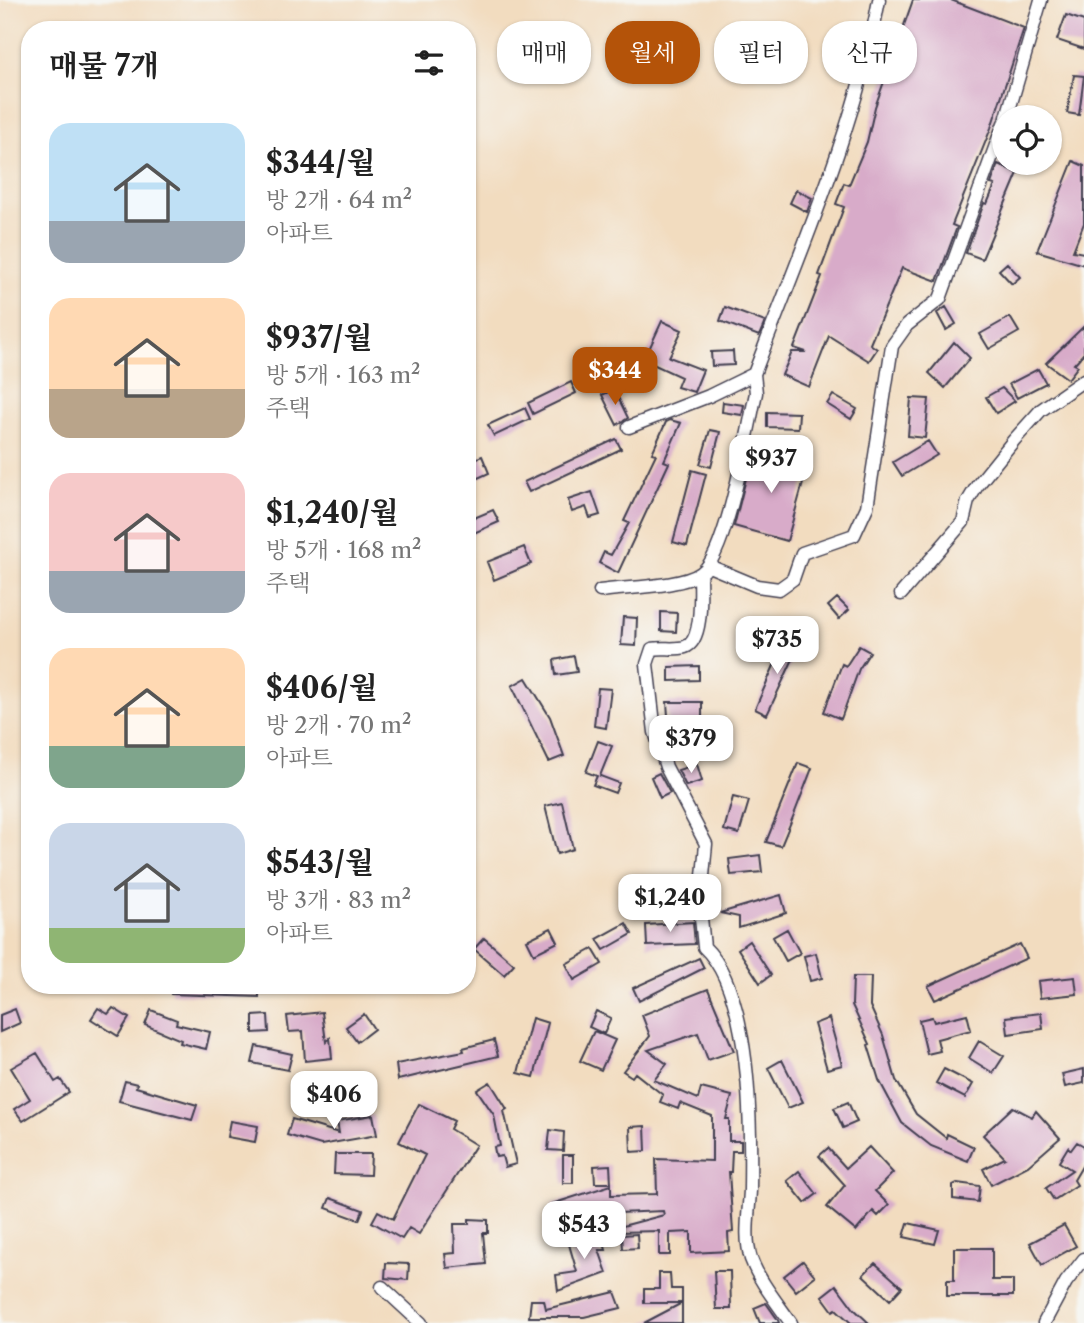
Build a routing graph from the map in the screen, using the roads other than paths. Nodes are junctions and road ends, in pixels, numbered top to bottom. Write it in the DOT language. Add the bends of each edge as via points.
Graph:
graph roads {
  1 [pos="879,0"];
  2 [pos="1041,0"];
  3 [pos="1010,105"];
  4 [pos="992,156"];
  5 [pos="754,374"];
  6 [pos="1084,380"];
  7 [pos="629,427"];
  8 [pos="705,570"];
  9 [pos="600,591"];
  10 [pos="901,594"];
  11 [pos="1084,1259"];
  12 [pos="382,1287"];
  13 [pos="421,1323"];
  14 [pos="791,1323"];
  15 [pos="1044,1323"];
  1 -- 5 [label="street" via="872,42 839,145"];
  2 -- 3 [label="street"];
  4 -- 8 [label="street" via="940,299 907,325 892,346 867,507 854,535 802,553 793,579 779,589"];
  5 -- 7 [label="street"];
  5 -- 8 [label="street" via="756,393 727,521"];
  6 -- 10 [label="street" via="1041,410 1014,440 977,486 963,522"];
  8 -- 9 [label="street" via="679,581"];
  8 -- 14 [label="street" via="694,640 685,647 652,649 647,664 648,692 666,767 706,844 700,908 704,947 726,979 750,1096 747,1233 752,1260"];
  11 -- 15 [label="street"];
  12 -- 13 [label="street"];
}
